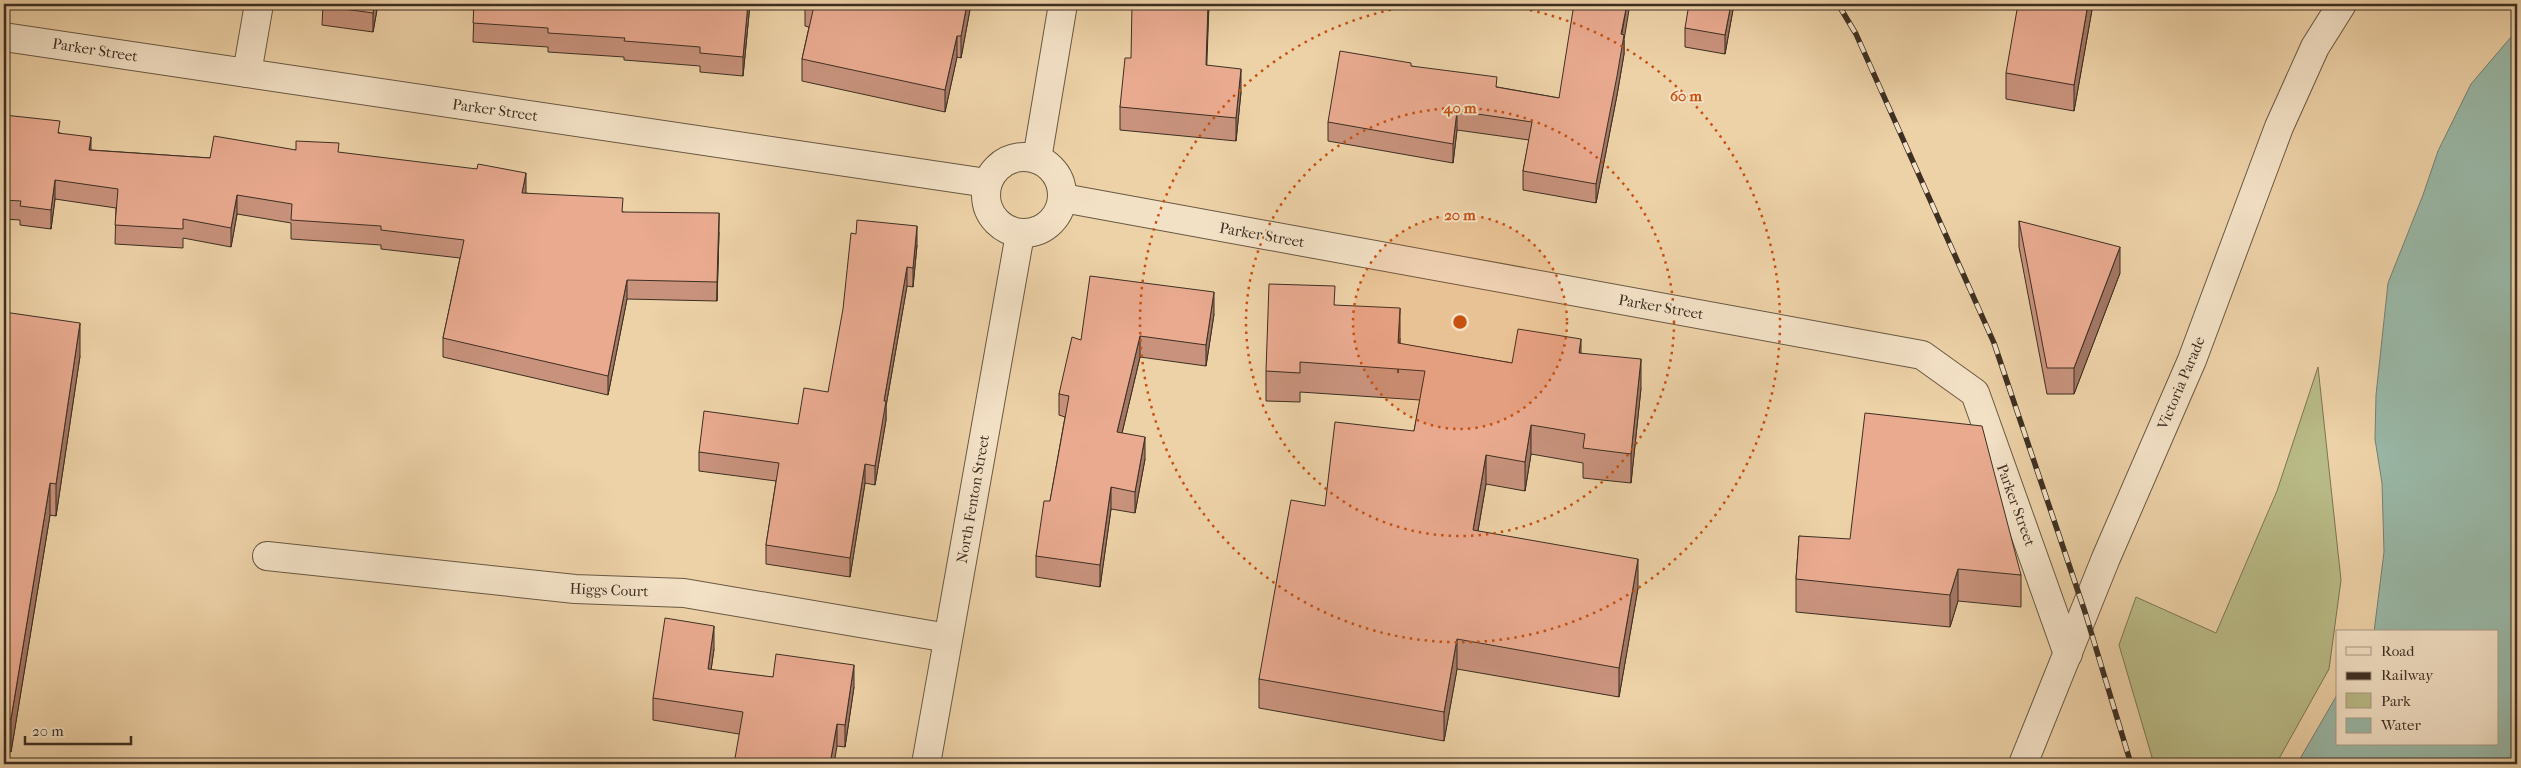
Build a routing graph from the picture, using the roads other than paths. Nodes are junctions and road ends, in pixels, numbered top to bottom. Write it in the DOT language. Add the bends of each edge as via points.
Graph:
graph roads {
  1 [pos="259,4"];
  2 [pos="1063,4"];
  3 [pos="2342,4"];
  4 [pos="4,37"];
  5 [pos="247,73"];
  6 [pos="1037,159"];
  7 [pos="987,183"];
  8 [pos="1063,198"];
  9 [pos="1020,234"];
  10 [pos="267,556"];
  11 [pos="948,638"];
  12 [pos="2068,654"];
  13 [pos="926,764"];
  14 [pos="2023,764"];
  1 -- 5 [label="street"];
  2 -- 6 [label="street"];
  3 -- 12 [label="street, Victoria Parade" via="2315,47 2279,127 2192,360"];
  4 -- 5 [label="street, Parker Street"];
  5 -- 7 [label="street, Parker Street"];
  6 -- 7 [label="street" via="1011,159 999,166"];
  6 -- 8 [label="street" via="1057,175"];
  7 -- 9 [label="street" via="988,211 1007,230"];
  8 -- 9 [label="street" via="1051,223 1040,230"];
  8 -- 12 [label="street, Parker Street" via="1922,355 1975,393"];
  9 -- 11 [label="street, North Fenton Street"];
  10 -- 11 [label="street, Higgs Court" via="575,589 684,593"];
  11 -- 13 [label="street, North Fenton Street"];
  12 -- 14 [label="street, Victoria Parade"];
}
